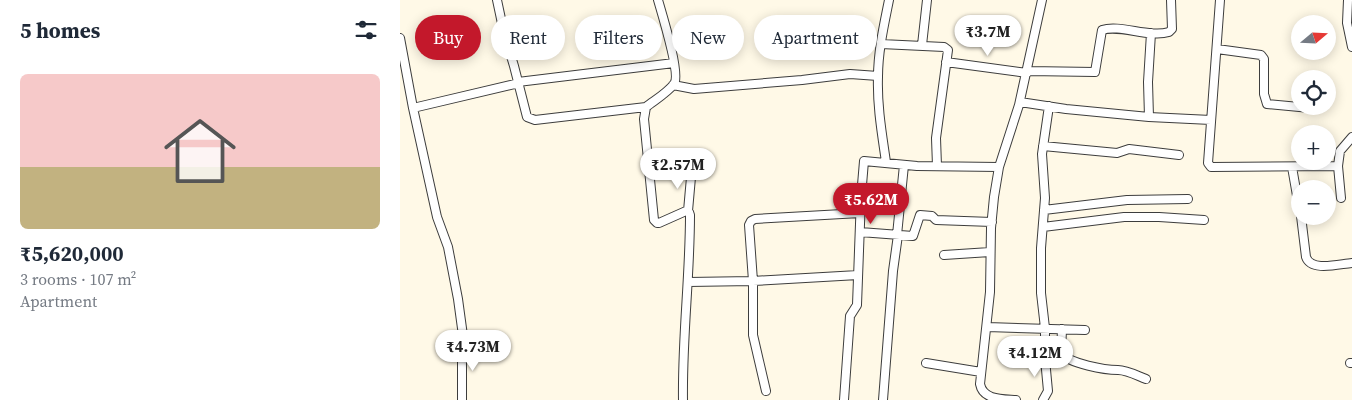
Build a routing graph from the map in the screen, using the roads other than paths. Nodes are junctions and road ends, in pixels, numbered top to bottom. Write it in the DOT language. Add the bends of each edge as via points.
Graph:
graph roads {
  1 [pos="497,0"];
  2 [pos="658,0"];
  3 [pos="889,0"];
  4 [pos="927,0"];
  5 [pos="1042,0"];
  6 [pos="1172,0"];
  7 [pos="1220,0"];
  8 [pos="1348,0"];
  9 [pos="1151,33"];
  10 [pos="400,38"];
  11 [pos="881,44"];
  12 [pos="922,45"];
  13 [pos="1352,47"];
  14 [pos="1217,49"];
  15 [pos="674,62"];
  16 [pos="946,62"];
  17 [pos="1027,72"];
  18 [pos="878,76"];
  19 [pos="519,82"];
  20 [pos="673,85"];
  21 [pos="1020,102"];
  22 [pos="1049,106"];
  23 [pos="1291,106"];
  24 [pos="646,107"];
  25 [pos="413,108"];
  26 [pos="1149,117"];
  27 [pos="1211,120"];
  28 [pos="1352,137"];
  29 [pos="1043,146"];
  30 [pos="1179,155"];
  31 [pos="886,162"];
  32 [pos="904,165"];
  33 [pos="692,166"];
  34 [pos="937,166"];
  35 [pos="1338,166"];
  36 [pos="999,167"];
  37 [pos="1291,167"];
  38 [pos="1341,198"];
  39 [pos="1188,199"];
  40 [pos="1044,210"];
  41 [pos="688,211"];
  42 [pos="860,213"];
  43 [pos="1204,220"];
  44 [pos="992,222"];
  45 [pos="1302,225"];
  46 [pos="1043,226"];
  47 [pos="860,232"];
  48 [pos="898,235"];
  49 [pos="990,252"];
  50 [pos="944,255"];
  51 [pos="1352,263"];
  52 [pos="858,275"];
  53 [pos="753,281"];
  54 [pos="688,282"];
  55 [pos="987,327"];
  56 [pos="1045,328"];
  57 [pos="1062,329"];
  58 [pos="1085,330"];
  59 [pos="926,363"];
  60 [pos="981,372"];
  61 [pos="1146,379"];
  62 [pos="766,391"];
  63 [pos="981,397"];
  64 [pos="994,399"];
  65 [pos="462,400"];
  66 [pos="682,400"];
  67 [pos="844,400"];
  68 [pos="883,400"];
  69 [pos="1016,400"];
  70 [pos="1043,400"];
  1 -- 19 [label="street"];
  2 -- 15 [label="street"];
  3 -- 11 [label="street"];
  4 -- 12 [label="street"];
  5 -- 17 [label="street"];
  6 -- 9 [label="street" via="1170,31"];
  7 -- 14 [label="street"];
  8 -- 13 [label="street" via="1347,23"];
  9 -- 17 [label="street" via="1102,30 1095,72"];
  9 -- 26 [label="street"];
  10 -- 25 [label="street"];
  11 -- 12 [label="street"];
  11 -- 18 [label="street"];
  12 -- 16 [label="street" via="946,47"];
  14 -- 23 [label="street" via="1263,57 1267,104"];
  14 -- 27 [label="street"];
  15 -- 19 [label="street"];
  15 -- 20 [label="street" via="676,78"];
  16 -- 17 [label="street"];
  16 -- 34 [label="street" via="936,138"];
  17 -- 21 [label="street"];
  18 -- 20 [label="street" via="850,74 703,88"];
  18 -- 31 [label="street" via="879,116"];
  19 -- 24 [label="street" via="525,114 530,120"];
  19 -- 25 [label="street"];
  20 -- 24 [label="street"];
  21 -- 22 [label="street"];
  21 -- 36 [label="street"];
  22 -- 26 [label="street"];
  22 -- 29 [label="street"];
  24 -- 41 [label="street" via="644,119 654,220 660,223"];
  25 -- 65 [label="street" via="436,217 448,247 458,299 464,343"];
  26 -- 27 [label="street"];
  27 -- 37 [label="street" via="1208,163 1211,167"];
  28 -- 35 [label="street" via="1340,151"];
  29 -- 30 [label="street" via="1117,153 1129,149"];
  29 -- 40 [label="street"];
  31 -- 32 [label="street"];
  31 -- 42 [label="street" via="864,161"];
  32 -- 34 [label="street"];
  32 -- 48 [label="street"];
  33 -- 41 [label="street"];
  34 -- 36 [label="street"];
  35 -- 38 [label="street"];
  36 -- 44 [label="street"];
  39 -- 40 [label="street" via="1127,200"];
  40 -- 46 [label="street"];
  41 -- 54 [label="street"];
  42 -- 47 [label="street"];
  42 -- 53 [label="street" via="750,221"];
  43 -- 46 [label="street" via="1124,217"];
  44 -- 48 [label="street" via="936,220 932,216 920,215 914,236"];
  44 -- 49 [label="street"];
  45 -- 51 [label="street" via="1308,262 1317,266"];
  46 -- 56 [label="street" via="1041,293"];
  47 -- 48 [label="street"];
  47 -- 52 [label="street"];
  48 -- 68 [label="street"];
  49 -- 50 [label="street"];
  49 -- 55 [label="street"];
  52 -- 53 [label="street"];
  52 -- 67 [label="street" via="857,305 850,316"];
  53 -- 54 [label="street"];
  53 -- 62 [label="street" via="753,334"];
  54 -- 66 [label="street"];
  55 -- 56 [label="street"];
  55 -- 60 [label="street"];
  56 -- 57 [label="street"];
  56 -- 70 [label="street" via="1048,390"];
  57 -- 58 [label="street"];
  57 -- 61 [label="street" via="1061,354 1064,357"];
  59 -- 60 [label="street"];
  60 -- 63 [label="street"];
  63 -- 64 [label="street"];
  64 -- 69 [label="street"];
}
